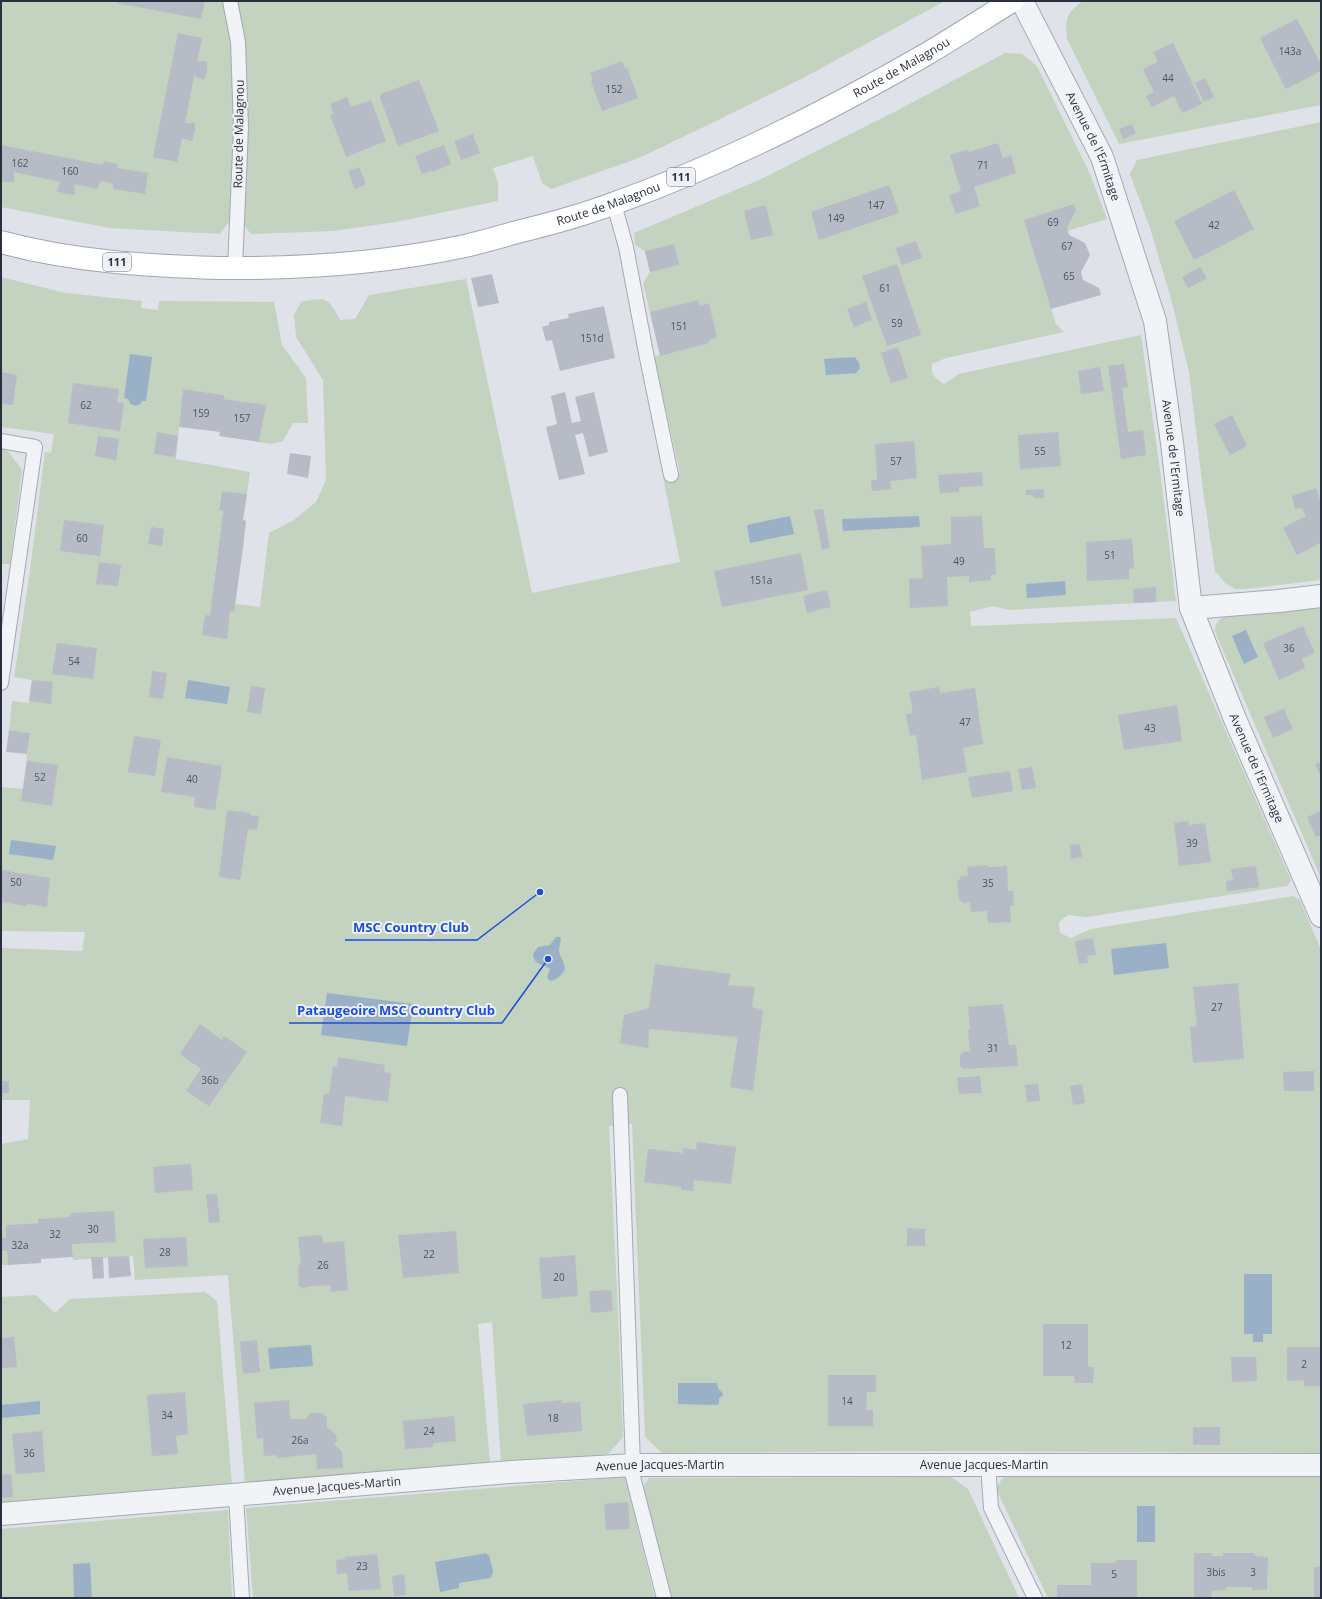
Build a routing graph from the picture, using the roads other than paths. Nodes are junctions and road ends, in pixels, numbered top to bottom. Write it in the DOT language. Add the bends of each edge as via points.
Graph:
graph roads {
  1 [pos="230,1"];
  2 [pos="1012,1"];
  3 [pos="1022,1"];
  4 [pos="614,204"];
  5 [pos="1,242"];
  6 [pos="235,268"];
  7 [pos="1,441"];
  8 [pos="671,475"];
  9 [pos="1321,596"];
  10 [pos="1191,608"];
  11 [pos="1,683"];
  12 [pos="1321,916"];
  13 [pos="620,1095"];
  14 [pos="988,1464"];
  15 [pos="631,1465"];
  16 [pos="1321,1466"];
  17 [pos="236,1495"];
  18 [pos="1,1514"];
  19 [pos="242,1598"];
  20 [pos="664,1598"];
  21 [pos="1034,1598"];
  1 -- 6 [label="lane, Route de Malagnou" via="238,42 241,128"];
  2 -- 4 [label="main road, Route de Malagnou / 111" via="850,97 763,140 668,183"];
  3 -- 10 [label="street, Avenue de l'Ermitage" via="1102,157 1155,321"];
  4 -- 6 [label="main road, Route de Malagnou / 111" via="464,246 343,264"];
  4 -- 8 [label="lane" via="626,247"];
  5 -- 6 [label="main road, Route de Malagnou / 111" via="63,255 124,262 179,267"];
  7 -- 11 [label="lane" via="35,447"];
  9 -- 10 [label="street"];
  10 -- 12 [label="street, Avenue de l'Ermitage" via="1235,720"];
  13 -- 15 [label="lane"];
  14 -- 15 [label="street, Avenue Jacques-Martin"];
  14 -- 16 [label="street, Avenue Jacques-Martin"];
  14 -- 21 [label="lane" via="991,1508"];
  15 -- 17 [label="street, Avenue Jacques-Martin" via="511,1472"];
  15 -- 20 [label="lane"];
  17 -- 18 [label="street, Avenue Jacques-Martin"];
  17 -- 19 [label="lane"];
}
